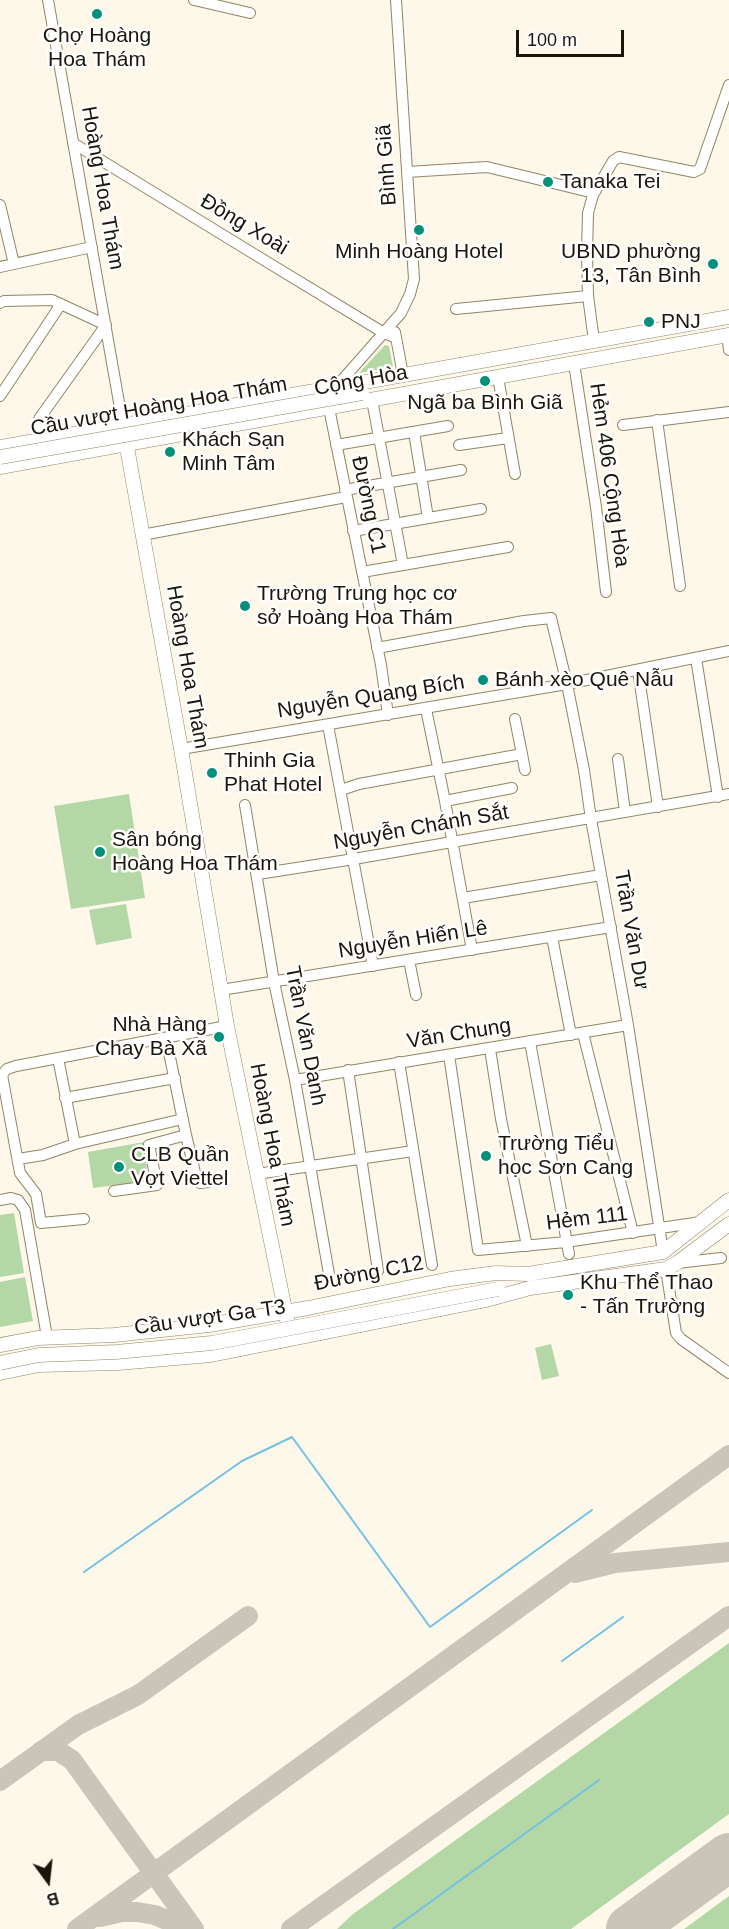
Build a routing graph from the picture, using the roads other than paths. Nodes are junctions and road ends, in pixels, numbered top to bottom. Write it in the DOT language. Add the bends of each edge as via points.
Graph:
graph roads {
  1 [pos="48,0"];
  2 [pos="194,0"];
  3 [pos="396,0"];
  4 [pos="250,13"];
  5 [pos="729,85"];
  6 [pos="73,143"];
  7 [pos="407,172"];
  8 [pos="594,193"];
  9 [pos="0,205"];
  10 [pos="92,247"];
  11 [pos="14,264"];
  12 [pos="0,267"];
  13 [pos="588,296"];
  14 [pos="0,303"];
  15 [pos="62,304"];
  16 [pos="456,309"];
  17 [pos="729,317"];
  18 [pos="393,323"];
  19 [pos="106,325"];
  20 [pos="728,332"];
  21 [pos="384,333"];
  22 [pos="396,338"];
  23 [pos="594,341"];
  24 [pos="729,350"];
  25 [pos="574,363"];
  26 [pos="403,375"];
  27 [pos="498,377"];
  28 [pos="336,387"];
  29 [pos="0,396"];
  30 [pos="367,397"];
  31 [pos="329,408"];
  32 [pos="729,412"];
  33 [pos="174,415"];
  34 [pos="657,420"];
  35 [pos="123,425"];
  36 [pos="623,425"];
  37 [pos="448,426"];
  38 [pos="414,432"];
  39 [pos="73,434"];
  40 [pos="178,435"];
  41 [pos="379,438"];
  42 [pos="508,438"];
  43 [pos="41,440"];
  44 [pos="126,445"];
  45 [pos="336,445"];
  46 [pos="459,445"];
  47 [pos="0,447"];
  48 [pos="76,454"];
  49 [pos="0,457"];
  50 [pos="0,467"];
  51 [pos="461,470"];
  52 [pos="515,474"];
  53 [pos="422,477"];
  54 [pos="387,483"];
  55 [pos="346,494"];
  56 [pos="481,509"];
  57 [pos="428,518"];
  58 [pos="395,524"];
  59 [pos="353,531"];
  60 [pos="142,535"];
  61 [pos="508,547"];
  62 [pos="403,565"];
  63 [pos="362,572"];
  64 [pos="680,586"];
  65 [pos="606,592"];
  66 [pos="377,648"];
  67 [pos="729,651"];
  68 [pos="696,658"];
  69 [pos="638,670"];
  70 [pos="567,684"];
  71 [pos="426,709"];
  72 [pos="388,715"];
  73 [pos="515,720"];
  74 [pos="328,724"];
  75 [pos="181,749"];
  76 [pos="522,754"];
  77 [pos="618,759"];
  78 [pos="525,770"];
  79 [pos="439,771"];
  80 [pos="512,788"];
  81 [pos="340,790"];
  82 [pos="723,795"];
  83 [pos="445,801"];
  84 [pos="245,805"];
  85 [pos="658,807"];
  86 [pos="625,812"];
  87 [pos="591,819"];
  88 [pos="453,842"];
  89 [pos="354,859"];
  90 [pos="258,874"];
  91 [pos="601,875"];
  92 [pos="462,898"];
  93 [pos="611,927"];
  94 [pos="552,937"];
  95 [pos="472,950"];
  96 [pos="409,960"];
  97 [pos="373,966"];
  98 [pos="274,982"];
  99 [pos="221,990"];
  100 [pos="416,995"];
  101 [pos="628,1025"];
  102 [pos="227,1026"];
  103 [pos="583,1033"];
  104 [pos="571,1035"];
  105 [pos="166,1038"];
  106 [pos="530,1042"];
  107 [pos="490,1049"];
  108 [pos="449,1055"];
  109 [pos="58,1058"];
  110 [pos="399,1062"];
  111 [pos="348,1070"];
  112 [pos="175,1078"];
  113 [pos="295,1080"];
  114 [pos="65,1098"];
  115 [pos="183,1119"];
  116 [pos="186,1135"];
  117 [pos="75,1144"];
  118 [pos="413,1151"];
  119 [pos="362,1158"];
  120 [pos="18,1159"];
  121 [pos="310,1167"];
  122 [pos="257,1174"];
  123 [pos="209,1182"];
  124 [pos="114,1191"];
  125 [pos="0,1200"];
  126 [pos="729,1200"];
  127 [pos="84,1219"];
  128 [pos="700,1222"];
  129 [pos="729,1224"];
  130 [pos="660,1227"];
  131 [pos="633,1233"];
  132 [pos="566,1242"];
  133 [pos="527,1246"];
  134 [pos="663,1252"];
  135 [pos="569,1254"];
  136 [pos="722,1258"];
  137 [pos="432,1265"];
  138 [pos="671,1266"];
  139 [pos="378,1271"];
  140 [pos="329,1274"];
  141 [pos="528,1274"];
  142 [pos="497,1284"];
  143 [pos="530,1288"];
  144 [pos="285,1312"];
  145 [pos="47,1337"];
  146 [pos="291,1340"];
  147 [pos="0,1346"];
  148 [pos="0,1355"];
  149 [pos="0,1363"];
  150 [pos="0,1373"];
  151 [pos="729,1373"];
  1 -- 6 [label="street, Hoàng Hoa Thám"];
  2 -- 4 [label="street"];
  3 -- 7 [label="street, Bình Giã"];
  5 -- 8 [label="street" via="700,169 694,172 619,158 613,161"];
  6 -- 10 [label="street, Hoàng Hoa Thám"];
  6 -- 21 [label="street, Đồng Xoài"];
  7 -- 8 [label="street" via="485,167"];
  7 -- 18 [label="street, Bình Giã" via="414,279 408,300"];
  8 -- 13 [label="street" via="588,213"];
  9 -- 11 [label="street"];
  10 -- 11 [label="street"];
  10 -- 19 [label="street, Hoàng Hoa Thám"];
  11 -- 12 [label="street"];
  13 -- 16 [label="street"];
  13 -- 23 [label="street"];
  14 -- 15 [label="street" via="49,300"];
  15 -- 19 [label="street"];
  15 -- 29 [label="street"];
  17 -- 23 [label="main road, Cộng Hòa"];
  18 -- 21 [label="street, Bình Giã"];
  18 -- 22 [label="street"];
  19 -- 35 [label="street, Hoàng Hoa Thám"];
  19 -- 43 [label="street" via="39,419"];
  20 -- 24 [label="street"];
  20 -- 25 [label="main road, Cộng Hòa"];
  20 -- 30 [label="main road, Cộng Hòa"];
  21 -- 22 [label="street, Đồng Xoài"];
  21 -- 28 [label="street, Bình Giã"];
  22 -- 26 [label="street"];
  23 -- 26 [label="main road, Cộng Hòa"];
  25 -- 27 [label="main road, Cộng Hòa"];
  25 -- 65 [label="street, Hẻm 406 Cộng Hòa"];
  26 -- 28 [label="main road, Cộng Hòa"];
  27 -- 30 [label="main road, Cộng Hòa"];
  27 -- 42 [label="street"];
  28 -- 33 [label="main road, Cộng Hòa"];
  30 -- 31 [label="main road, Cộng Hòa"];
  30 -- 41 [label="street"];
  30 -- 49 [label="main road, Cầu vượt Hoàng Hoa Thám, bridge"];
  31 -- 40 [label="main road, Cộng Hòa"];
  31 -- 45 [label="street, Đường C1"];
  32 -- 34 [label="street"];
  33 -- 35 [label="main road, Cộng Hòa"];
  33 -- 40 [label="main road"];
  34 -- 36 [label="street"];
  34 -- 64 [label="street"];
  35 -- 39 [label="main road, Cộng Hòa"];
  35 -- 44 [label="main road, Hoàng Hoa Thám"];
  37 -- 38 [label="street"];
  38 -- 41 [label="street"];
  38 -- 53 [label="street"];
  39 -- 43 [label="main road, Cộng Hòa"];
  39 -- 48 [label="main road"];
  40 -- 44 [label="main road, Cộng Hòa"];
  41 -- 45 [label="street"];
  41 -- 54 [label="street"];
  42 -- 46 [label="street"];
  42 -- 52 [label="street"];
  43 -- 47 [label="main road, Cộng Hòa"];
  44 -- 48 [label="main road, Cộng Hòa"];
  44 -- 60 [label="main road, Hoàng Hoa Thám"];
  45 -- 55 [label="street, Đường C1"];
  48 -- 50 [label="main road, Cộng Hòa"];
  51 -- 53 [label="street"];
  53 -- 54 [label="street"];
  53 -- 57 [label="street"];
  54 -- 55 [label="street"];
  54 -- 58 [label="street"];
  55 -- 59 [label="street, Đường C1"];
  55 -- 60 [label="street"];
  56 -- 57 [label="street"];
  57 -- 58 [label="street"];
  58 -- 59 [label="street"];
  58 -- 62 [label="street"];
  59 -- 63 [label="street, Đường C1"];
  60 -- 75 [label="main road, Hoàng Hoa Thám"];
  61 -- 62 [label="street"];
  62 -- 63 [label="street"];
  63 -- 66 [label="street, Đường C1"];
  66 -- 70 [label="street, Trần Văn Dư" via="551,618"];
  66 -- 72 [label="street, Đường C1"];
  67 -- 68 [label="street, Nguyễn Quang Bích"];
  68 -- 69 [label="street, Nguyễn Quang Bích"];
  68 -- 82 [label="street"];
  69 -- 70 [label="street, Nguyễn Quang Bích"];
  69 -- 85 [label="street"];
  70 -- 71 [label="street, Nguyễn Quang Bích"];
  70 -- 87 [label="street, Trần Văn Dư"];
  71 -- 72 [label="street, Nguyễn Quang Bích"];
  71 -- 79 [label="street"];
  72 -- 74 [label="street, Nguyễn Quang Bích"];
  73 -- 76 [label="street"];
  74 -- 75 [label="street, Nguyễn Quang Bích"];
  74 -- 81 [label="street"];
  75 -- 99 [label="main road, Hoàng Hoa Thám"];
  76 -- 78 [label="street"];
  76 -- 79 [label="street"];
  77 -- 86 [label="street"];
  79 -- 81 [label="street"];
  79 -- 83 [label="street"];
  80 -- 83 [label="street"];
  81 -- 89 [label="street"];
  82 -- 85 [label="street, Nguyễn Chánh Sắt"];
  83 -- 88 [label="street"];
  84 -- 90 [label="street, Trần Văn Danh"];
  85 -- 86 [label="street, Nguyễn Chánh Sắt"];
  86 -- 87 [label="street, Nguyễn Chánh Sắt"];
  87 -- 88 [label="street, Nguyễn Chánh Sắt"];
  87 -- 91 [label="street, Trần Văn Dư"];
  88 -- 89 [label="street, Nguyễn Chánh Sắt"];
  88 -- 92 [label="street"];
  89 -- 90 [label="street, Nguyễn Chánh Sắt"];
  89 -- 97 [label="street"];
  90 -- 98 [label="street, Trần Văn Danh"];
  91 -- 92 [label="street"];
  91 -- 93 [label="street, Trần Văn Dư"];
  92 -- 95 [label="street"];
  93 -- 94 [label="street, Nguyễn Hiến Lê"];
  93 -- 101 [label="street, Trần Văn Dư"];
  94 -- 95 [label="street, Nguyễn Hiến Lê"];
  94 -- 104 [label="street"];
  95 -- 96 [label="street, Nguyễn Hiến Lê"];
  96 -- 97 [label="street, Nguyễn Hiến Lê"];
  96 -- 100 [label="street"];
  97 -- 98 [label="street, Nguyễn Hiến Lê"];
  98 -- 99 [label="street, Nguyễn Hiến Lê"];
  98 -- 113 [label="street, Trần Văn Danh"];
  99 -- 102 [label="main road, Hoàng Hoa Thám"];
  101 -- 103 [label="street, Văn Chung"];
  101 -- 130 [label="street, Trần Văn Dư"];
  102 -- 105 [label="street"];
  102 -- 122 [label="main road, Hoàng Hoa Thám"];
  103 -- 104 [label="street, Văn Chung"];
  103 -- 131 [label="street"];
  104 -- 106 [label="street, Văn Chung"];
  105 -- 109 [label="street"];
  105 -- 112 [label="street"];
  106 -- 107 [label="street, Văn Chung"];
  106 -- 132 [label="street"];
  107 -- 108 [label="street, Văn Chung"];
  107 -- 133 [label="street"];
  108 -- 110 [label="street, Văn Chung"];
  108 -- 133 [label="street, Hẻm 111" via="478,1250"];
  109 -- 114 [label="street"];
  109 -- 120 [label="street" via="16,1066 2,1075"];
  110 -- 111 [label="street, Văn Chung"];
  110 -- 118 [label="street"];
  111 -- 113 [label="street, Văn Chung"];
  111 -- 119 [label="street"];
  112 -- 114 [label="street"];
  112 -- 115 [label="street"];
  113 -- 121 [label="street, Trần Văn Danh"];
  114 -- 117 [label="street"];
  115 -- 116 [label="street"];
  115 -- 117 [label="street"];
  116 -- 123 [label="street" via="197,1181"];
  116 -- 124 [label="street" via="150,1144 156,1185"];
  117 -- 120 [label="street"];
  118 -- 119 [label="street"];
  118 -- 137 [label="street"];
  119 -- 121 [label="street"];
  119 -- 139 [label="street"];
  120 -- 127 [label="street" via="20,1173 36,1194 42,1223"];
  121 -- 122 [label="street"];
  121 -- 140 [label="street, Trần Văn Danh"];
  122 -- 144 [label="main road, Hoàng Hoa Thám"];
  125 -- 145 [label="street" via="18,1200 25,1210"];
  126 -- 128 [label="main road, Đường C12"];
  128 -- 130 [label="street, Hẻm 111"];
  128 -- 134 [label="main road, Đường C12"];
  129 -- 138 [label="main road"];
  130 -- 131 [label="street, Hẻm 111"];
  130 -- 134 [label="street, Trần Văn Dư"];
  131 -- 132 [label="street, Hẻm 111"];
  132 -- 133 [label="street, Hẻm 111"];
  132 -- 135 [label="street"];
  134 -- 141 [label="main road, Đường C12"];
  136 -- 138 [label="street"];
  138 -- 143 [label="main road"];
  138 -- 151 [label="street" via="676,1333"];
  141 -- 142 [label="main road, Cầu vượt Ga T3"];
  141 -- 144 [label="main road, Đường C12" via="496,1273 450,1279"];
  142 -- 143 [label="main road, Cầu vượt Ga T3"];
  142 -- 148 [label="main road, Cầu vượt Ga T3" via="211,1335 39,1348"];
  142 -- 149 [label="main road, Cầu vượt Ga T3, bridge" via="212,1343 39,1355"];
  143 -- 146 [label="main road"];
  144 -- 145 [label="main road, Đường C12" via="114,1335"];
  144 -- 146 [label="main road, Hoàng Hoa Thám"];
  145 -- 147 [label="main road, Đường C12"];
  146 -- 150 [label="main road" via="211,1355 39,1365"];
}
